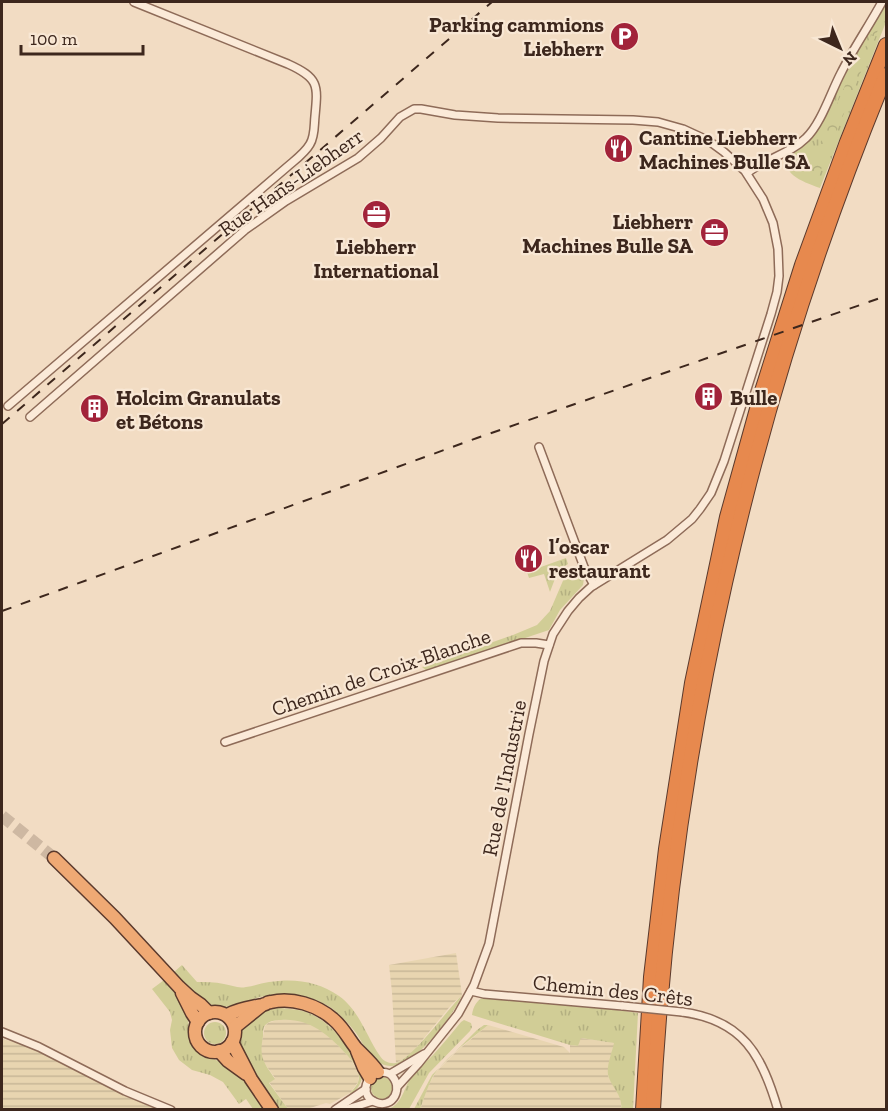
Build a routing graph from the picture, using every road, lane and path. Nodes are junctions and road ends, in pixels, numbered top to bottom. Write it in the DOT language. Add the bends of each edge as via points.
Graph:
graph roads {
  1 [pos="134,2"];
  2 [pos="882,2"];
  3 [pos="886,45"];
  4 [pos="886,75"];
  5 [pos="747,173"];
  6 [pos="8,406"];
  7 [pos="30,417"];
  8 [pos="539,447"];
  9 [pos="722,541"];
  10 [pos="594,585"];
  11 [pos="549,645"];
  12 [pos="225,742"];
  13 [pos="54,858"];
  14 [pos="178,987"];
  15 [pos="471,991"];
  16 [pos="262,1005"];
  17 [pos="209,1013"];
  18 [pos="226,1015"];
  19 [pos="198,1022"];
  20 [pos="235,1027"];
  21 [pos="2,1032"];
  22 [pos="231,1042"];
  23 [pos="219,1051"];
  24 [pos="426,1053"];
  25 [pos="376,1078"];
  26 [pos="251,1079"];
  27 [pos="398,1086"];
  28 [pos="373,1101"];
  29 [pos="171,1110"];
  30 [pos="272,1110"];
  31 [pos="335,1110"];
  32 [pos="344,1110"];
  33 [pos="635,1110"];
  34 [pos="643,1110"];
  35 [pos="653,1110"];
  36 [pos="778,1110"];
  1 -- 6 [label="street, Rue Hans-Liebherr" via="308,75 317,91 312,140 287,167"];
  2 -- 5 [label="street" via="811,133"];
  3 -- 9 [label="highway" via="795,286"];
  4 -- 35 [label="highway" via="799,310 728,564 699,706 677,848 660,997"];
  5 -- 7 [label="street, Rue Hans-Liebherr" via="709,141 658,122 498,118 414,109 400,117 358,158 245,230"];
  5 -- 10 [label="street, Rue de l'Industrie" via="772,223 779,276 771,314 721,470 704,504 685,526"];
  8 -- 10 [label="street"];
  9 -- 33 [label="highway" via="712,567 688,670 658,846 641,993"];
  9 -- 34 [label="highway" via="692,683 666,849 651,977"];
  10 -- 11 [label="street, Rue de l'Industrie" via="568,611"];
  11 -- 12 [label="street, Chemin de Croix-Blanche" via="521,643"];
  11 -- 15 [label="street, Rue de l'Industrie" via="489,944"];
  13 -- 14 [label="highway" via="116,918"];
  14 -- 17 [label="highway"];
  14 -- 19 [label="highway"];
  15 -- 24 [label="street" via="448,1028"];
  15 -- 36 [label="street, Chemin des Crêts, bridge" via="682,1012 719,1022 747,1043 758,1058"];
  16 -- 18 [label="highway"];
  16 -- 20 [label="highway"];
  16 -- 25 [label="highway" via="285,1000 299,1002 332,1018 356,1047 364,1068"];
  17 -- 18 [label="highway"];
  17 -- 19 [label="highway"];
  18 -- 20 [label="highway"];
  19 -- 23 [label="highway" via="194,1032 200,1045 205,1050"];
  20 -- 22 [label="highway"];
  21 -- 29 [label="street"];
  22 -- 23 [label="highway"];
  22 -- 26 [label="highway"];
  23 -- 26 [label="highway"];
  24 -- 25 [label="street"];
  24 -- 27 [label="street"];
  25 -- 27 [label="street" via="395,1079"];
  25 -- 28 [label="street" via="368,1096"];
  25 -- 31 [label="street"];
  26 -- 30 [label="highway"];
  27 -- 28 [label="street" via="390,1101"];
  28 -- 32 [label="street"];
}
